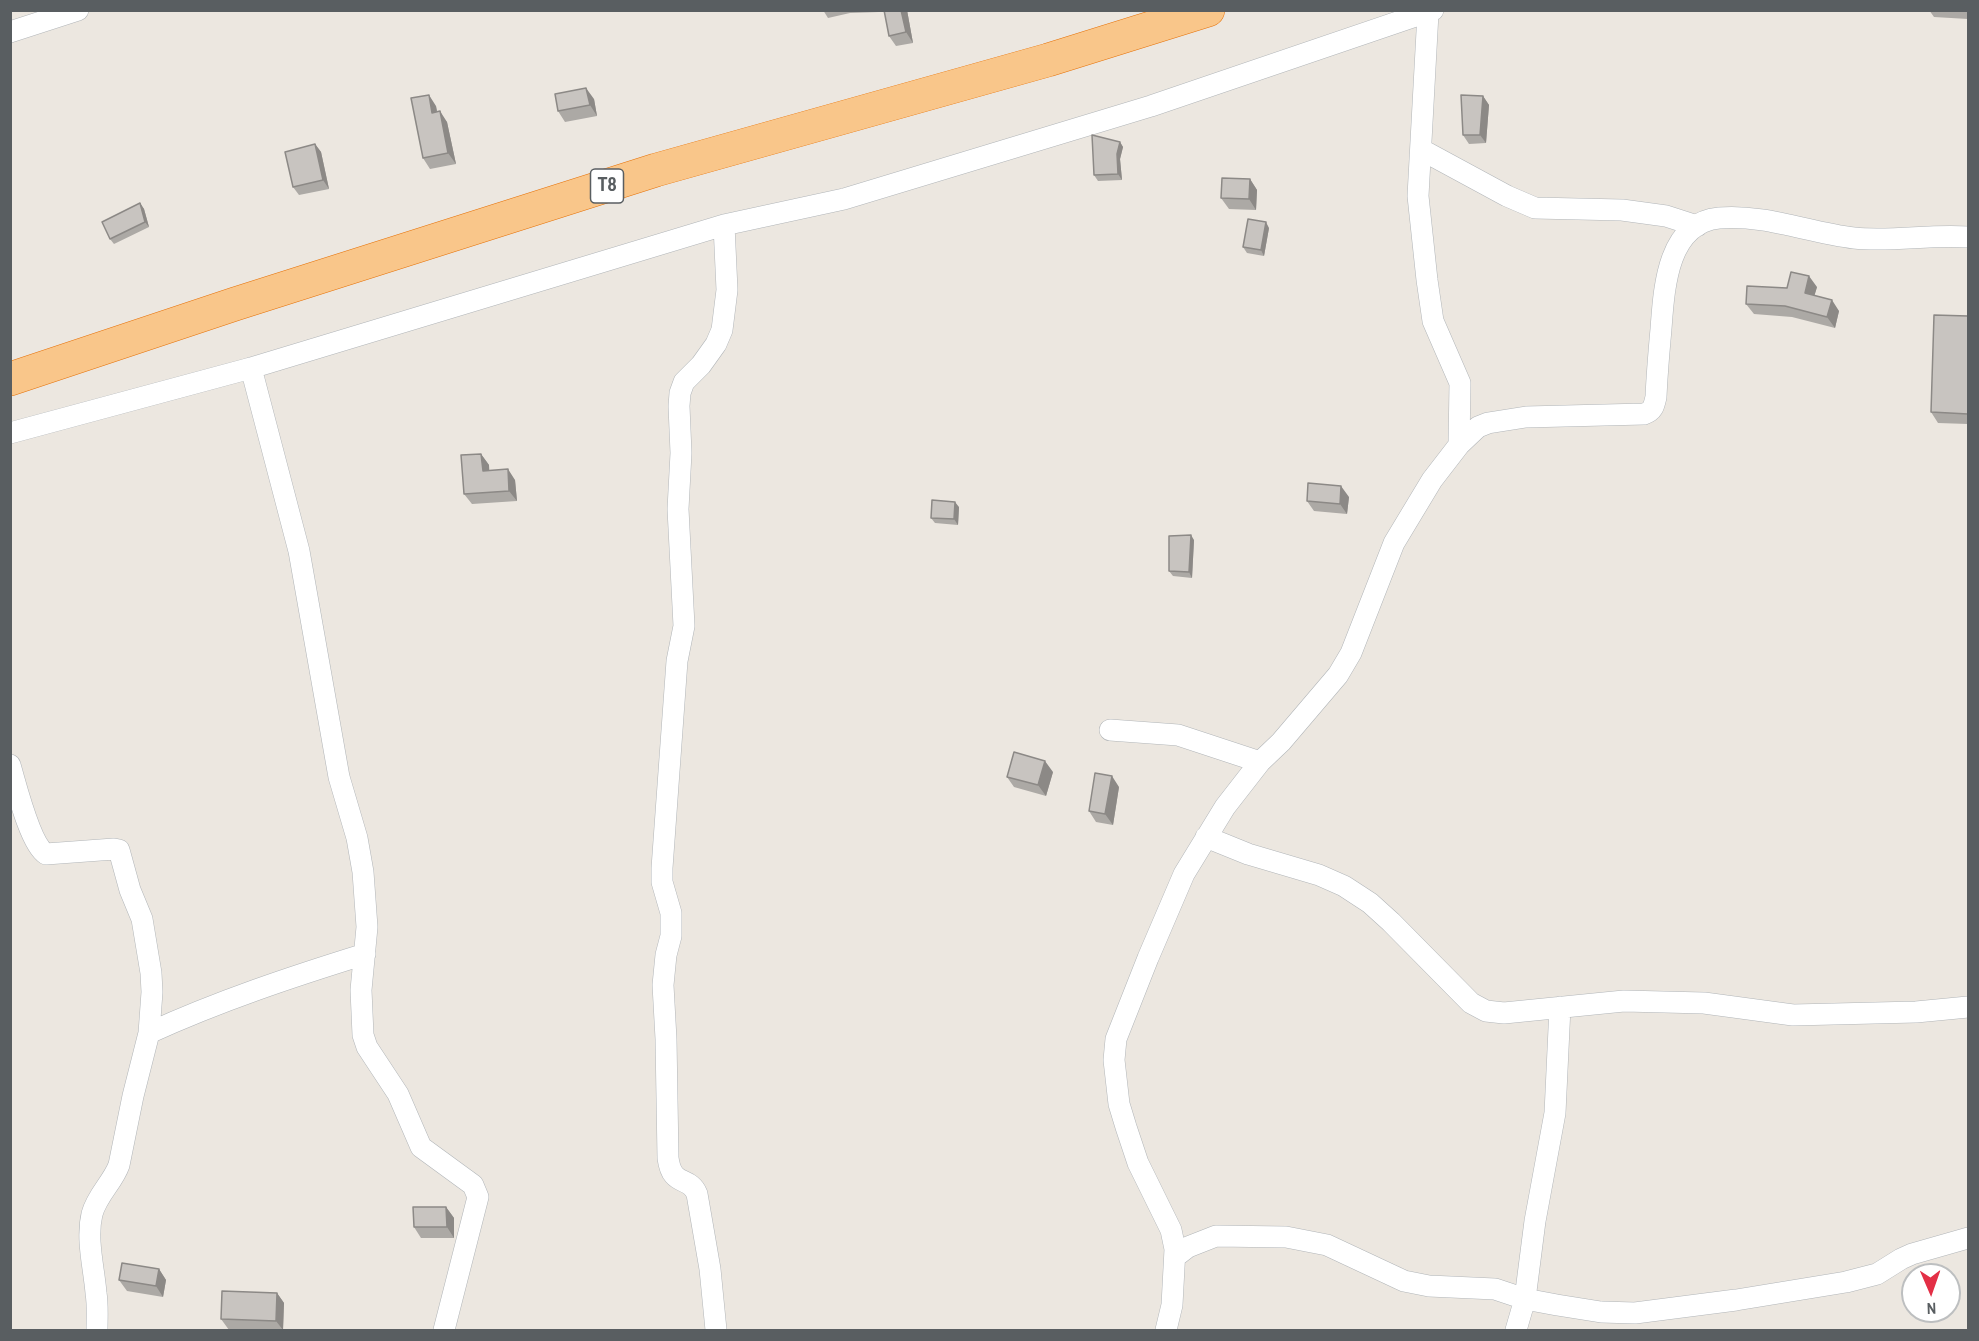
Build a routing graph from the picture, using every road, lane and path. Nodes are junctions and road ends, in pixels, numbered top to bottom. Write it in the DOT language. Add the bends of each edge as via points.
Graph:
graph roads {
  1 [pos="78,10"];
  2 [pos="1208,10"];
  3 [pos="1431,11"];
  4 [pos="1157,18"];
  5 [pos="10,32"];
  6 [pos="1422,150"];
  7 [pos="723,225"];
  8 [pos="1697,226"];
  9 [pos="1968,237"];
  10 [pos="251,368"];
  11 [pos="10,379"];
  12 [pos="10,433"];
  13 [pos="1459,444"];
  14 [pos="1110,730"];
  15 [pos="1260,762"];
  16 [pos="10,765"];
  17 [pos="1206,837"];
  18 [pos="365,954"];
  19 [pos="1560,1007"];
  20 [pos="1968,1007"];
  21 [pos="149,1033"];
  22 [pos="1968,1238"];
  23 [pos="1175,1257"];
  24 [pos="1525,1299"];
  25 [pos="97,1330"];
  26 [pos="444,1330"];
  27 [pos="716,1330"];
  28 [pos="1166,1330"];
  29 [pos="1516,1330"];
  1 -- 5 [label="street"];
  2 -- 4 [label="highway, T8"];
  3 -- 6 [label="street"];
  3 -- 7 [label="street" via="1151,106 844,199"];
  4 -- 11 [label="highway, T8" via="1048,60 656,170"];
  6 -- 8 [label="street" via="1535,208 1622,210 1666,216"];
  6 -- 13 [label="street" via="1418,196 1427,280 1433,321 1460,383"];
  7 -- 10 [label="street"];
  7 -- 27 [label="street" via="726,290 722,330 701,365 684,382 680,399 678,520 684,626 677,661 662,868 671,913 663,984 668,1158 672,1175 693,1187 697,1194"];
  8 -- 9 [label="street" via="1718,218 1744,219 1857,238"];
  8 -- 13 [label="street" via="1684,236 1665,284 1656,397 1650,412 1526,417 1488,423"];
  10 -- 12 [label="street"];
  10 -- 18 [label="street" via="299,551 339,777 357,838 363,872"];
  13 -- 15 [label="street" via="1394,543 1351,653 1338,675"];
  14 -- 15 [label="street" via="1178,735"];
  15 -- 17 [label="street"];
  16 -- 21 [label="street" via="39,849 46,854 119,850 148,947 152,992"];
  17 -- 19 [label="street" via="1344,886 1370,903 1471,1003 1486,1011"];
  17 -- 23 [label="street" via="1148,958 1116,1039 1114,1060 1126,1127 1138,1163 1171,1230"];
  18 -- 21 [label="street" via="203,1008"];
  18 -- 26 [label="street" via="361,1007 368,1047 398,1094 421,1147 477,1191"];
  19 -- 20 [label="street" via="1681,1001 1793,1015"];
  19 -- 24 [label="street" via="1556,1113"];
  21 -- 25 [label="street" via="119,1165 92,1212"];
  22 -- 24 [label="street" via="1901,1258 1877,1274 1736,1300 1635,1313 1601,1312"];
  23 -- 24 [label="street" via="1216,1236 1286,1237 1327,1245 1404,1281 1495,1289"];
  23 -- 28 [label="street"];
  24 -- 29 [label="street"];
}
